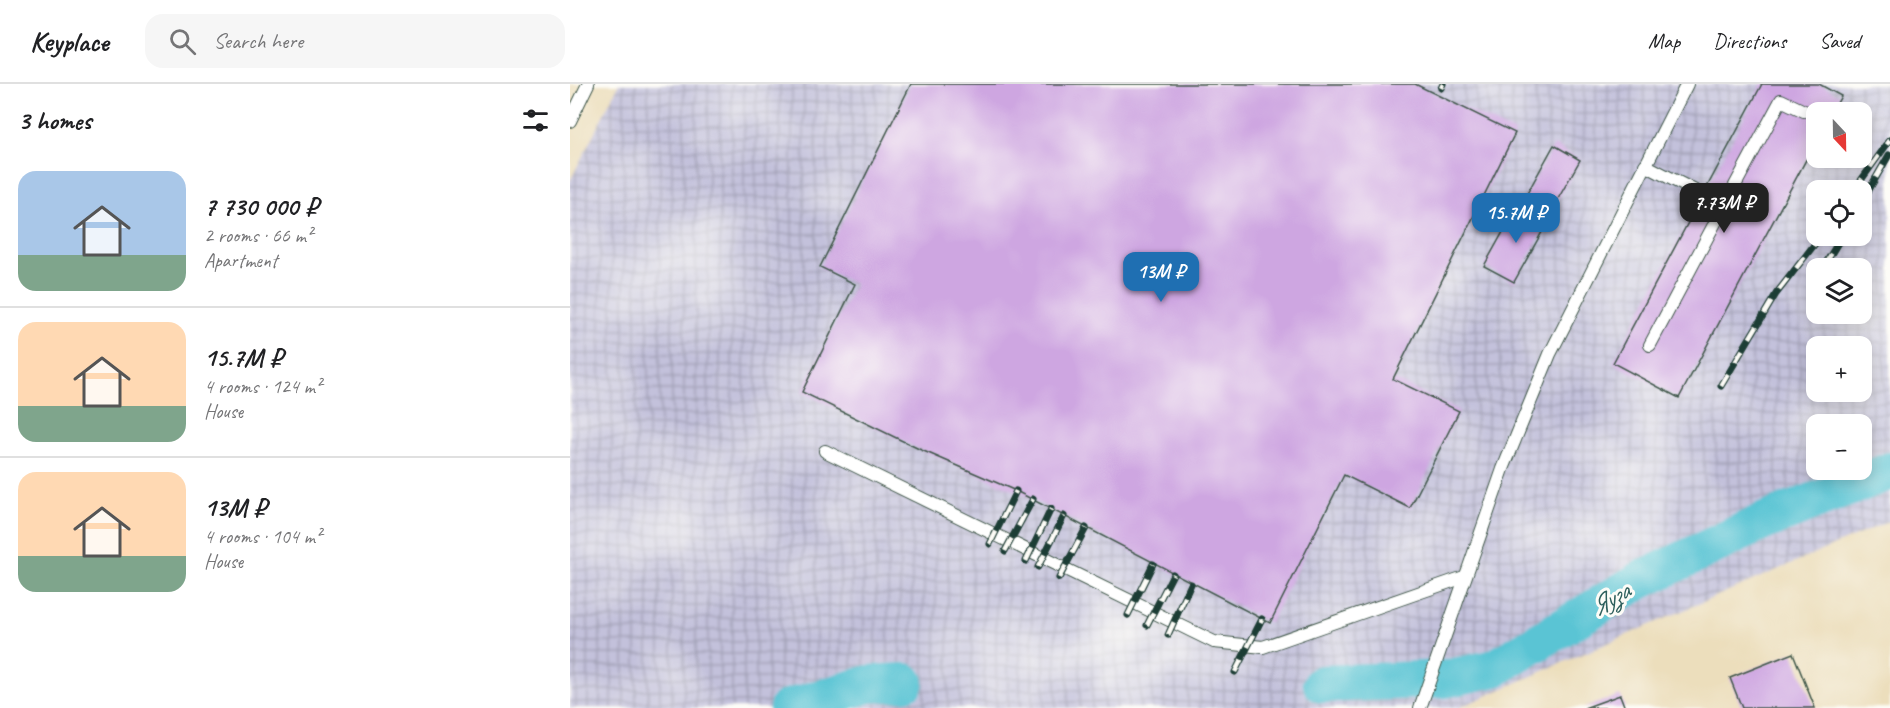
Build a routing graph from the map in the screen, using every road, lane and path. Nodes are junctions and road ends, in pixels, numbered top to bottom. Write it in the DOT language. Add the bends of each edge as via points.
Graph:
graph roads {
  1 [pos="588,84"];
  2 [pos="1683,85"];
  3 [pos="1804,111"];
  4 [pos="570,121"];
  5 [pos="1645,165"];
  6 [pos="1724,206"];
  7 [pos="1650,345"];
  8 [pos="825,451"];
  9 [pos="1464,577"];
  10 [pos="1420,708"];
  1 -- 4 [label="lane"];
  2 -- 5 [label="lane"];
  3 -- 6 [label="lane" via="1781,100"];
  5 -- 6 [label="lane"];
  5 -- 9 [label="lane" via="1550,354"];
  6 -- 7 [label="lane"];
  8 -- 9 [label="lane" via="1214,642 1263,647"];
  9 -- 10 [label="lane"];
}
